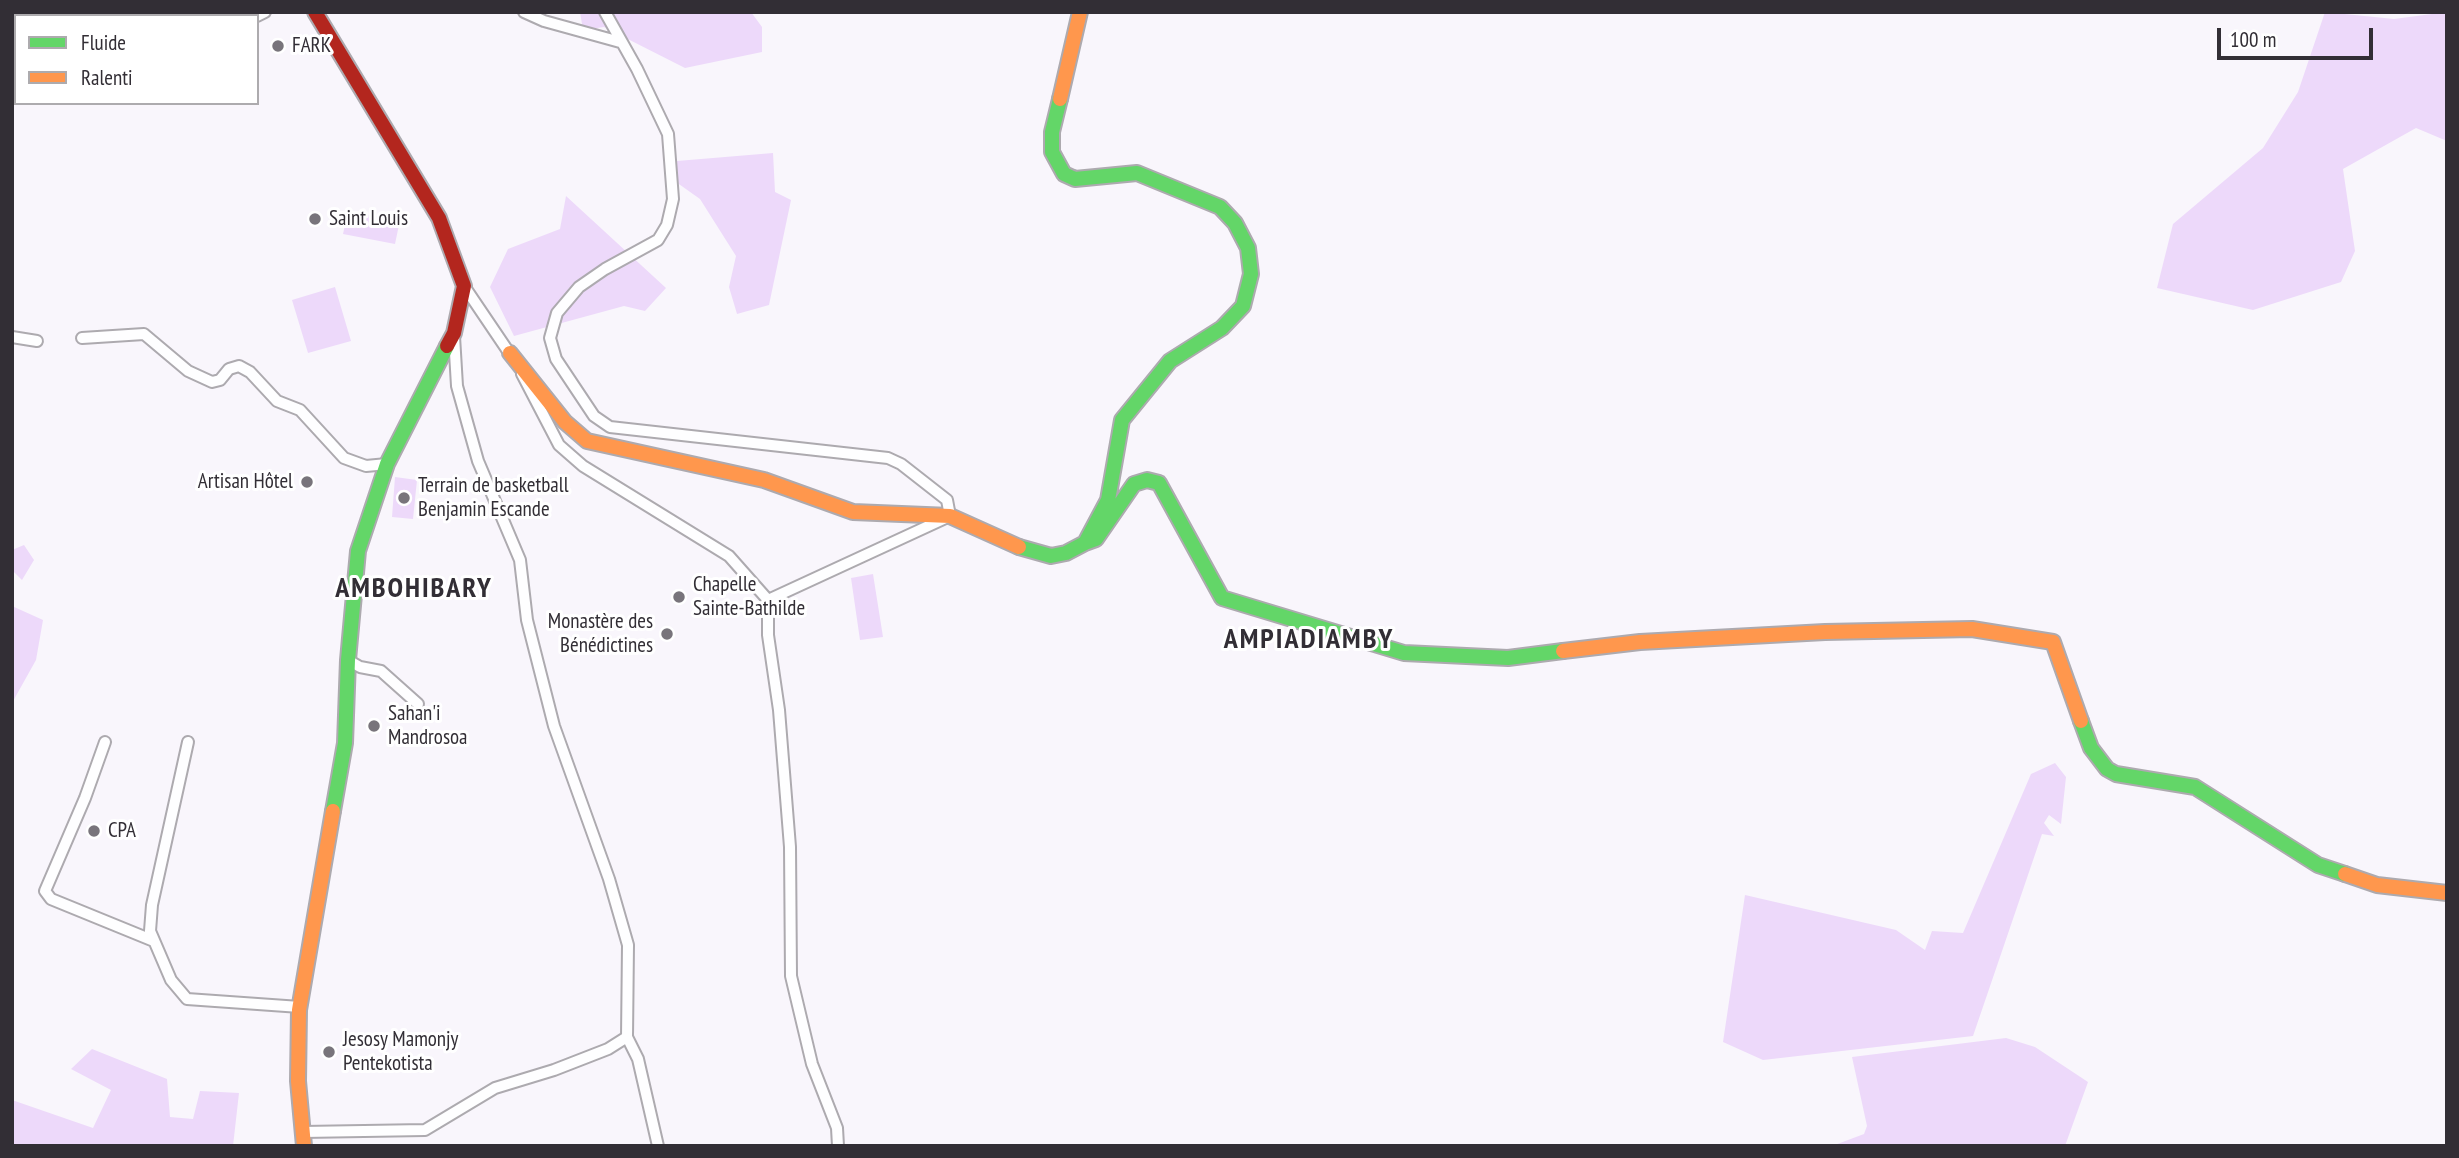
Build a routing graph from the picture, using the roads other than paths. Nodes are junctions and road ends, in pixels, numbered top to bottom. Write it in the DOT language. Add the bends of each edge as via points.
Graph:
graph roads {
  1 [pos="315,12"];
  2 [pos="524,12"];
  3 [pos="604,12"];
  4 [pos="1080,12"];
  5 [pos="621,42"];
  6 [pos="464,286"];
  7 [pos="454,333"];
  8 [pos="12,337"];
  9 [pos="82,338"];
  10 [pos="37,341"];
  11 [pos="510,353"];
  12 [pos="387,464"];
  13 [pos="950,516"];
  14 [pos="1085,543"];
  15 [pos="768,600"];
  16 [pos="348,660"];
  17 [pos="418,704"];
  18 [pos="188,741"];
  19 [pos="106,742"];
  20 [pos="2447,893"];
  21 [pos="154,941"];
  22 [pos="300,1007"];
  23 [pos="627,1037"];
  24 [pos="304,1139"];
  25 [pos="658,1146"];
  26 [pos="838,1146"];
  1 -- 6 [label="street" via="439,218"];
  2 -- 5 [label="street"];
  3 -- 5 [label="street"];
  4 -- 14 [label="street" via="1052,132 1057,164 1075,179 1138,173 1220,207 1248,248 1251,274 1243,306 1222,328 1170,361 1122,420 1108,500"];
  5 -- 13 [label="street" via="668,134 673,199 658,240 579,287 557,313 550,338 556,359 594,416 610,427 649,433 888,458 947,500"];
  6 -- 7 [label="street"];
  6 -- 11 [label="street"];
  7 -- 12 [label="street"];
  7 -- 23 [label="street" via="457,386 478,461 520,560 527,620 554,726 628,945"];
  8 -- 10 [label="street"];
  9 -- 12 [label="street" via="144,334 188,371 212,382 239,366 277,401 300,410 344,458 366,466"];
  11 -- 13 [label="street" via="565,422 587,442 764,480 853,512"];
  11 -- 15 [label="street" via="559,445 583,466 729,556"];
  12 -- 16 [label="street" via="358,551"];
  13 -- 14 [label="street" via="1033,553 1051,556"];
  13 -- 15 [label="street"];
  14 -- 20 [label="street" via="1096,539 1135,484 1147,480 1159,484 1222,598 1404,653 1508,658 1640,642 1945,629 2053,642 2091,748 2107,769 2195,787 2318,865 2377,885"];
  15 -- 26 [label="street" via="790,847 790,976 812,1064 837,1128"];
  16 -- 17 [label="street" via="381,671"];
  16 -- 22 [label="street" via="345,743"];
  18 -- 21 [label="street" via="152,905"];
  19 -- 21 [label="street" via="45,891 51,899"];
  21 -- 22 [label="street" via="171,981 187,999"];
  22 -- 24 [label="street" via="298,1081"];
  23 -- 24 [label="street" via="554,1070 495,1088 425,1130"];
  23 -- 25 [label="street" via="638,1059"];
}
